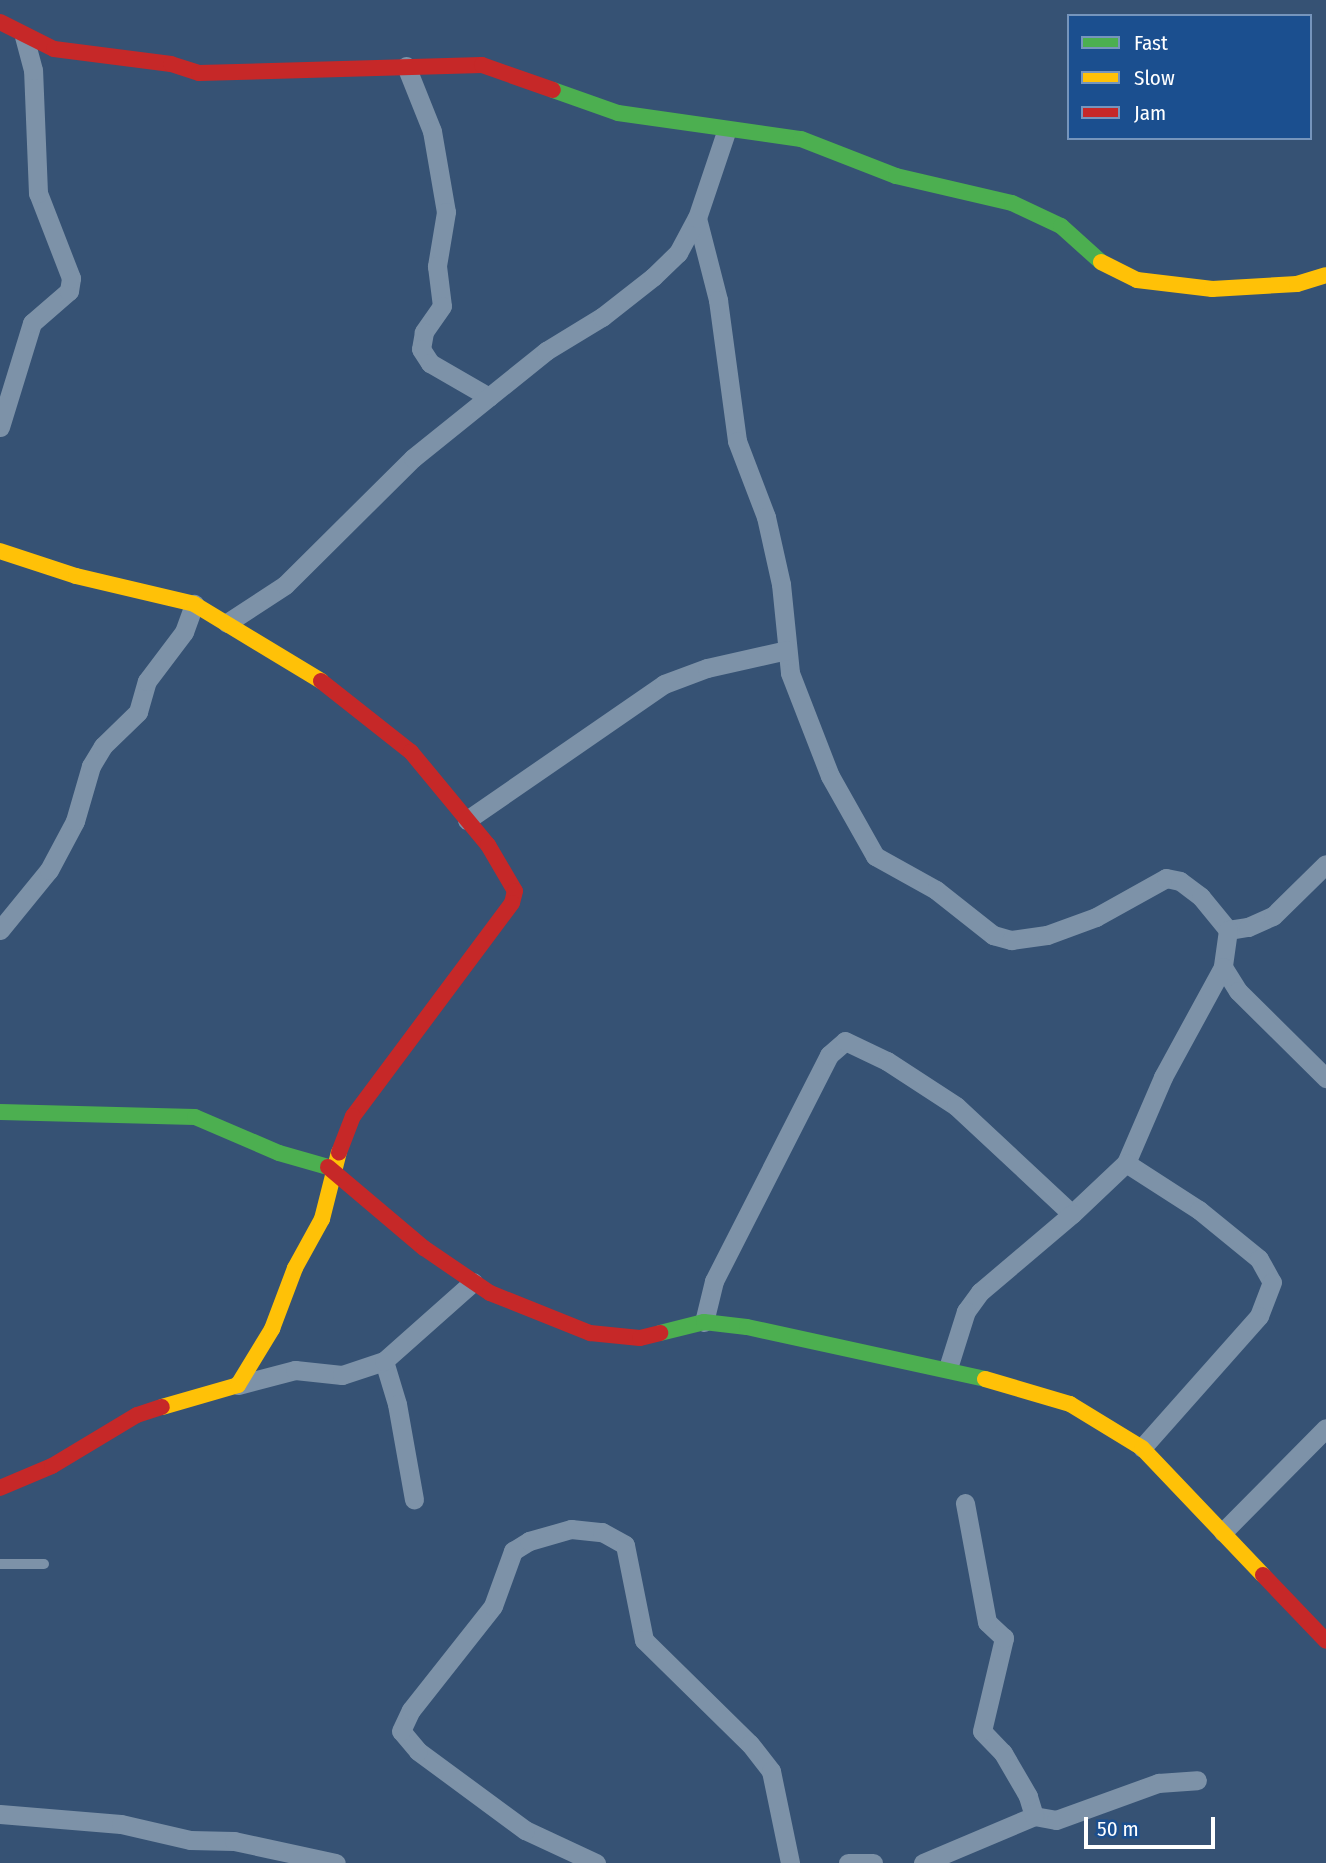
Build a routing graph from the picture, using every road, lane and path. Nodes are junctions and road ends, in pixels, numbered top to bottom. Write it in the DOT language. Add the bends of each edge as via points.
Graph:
graph roads {
  1 [pos="0,22"];
  2 [pos="24,37"];
  3 [pos="405,66"];
  4 [pos="726,132"];
  5 [pos="696,218"];
  6 [pos="1326,275"];
  7 [pos="489,397"];
  8 [pos="0,427"];
  9 [pos="0,551"];
  10 [pos="194,604"];
  11 [pos="228,623"];
  12 [pos="787,650"];
  13 [pos="467,820"];
  14 [pos="1326,864"];
  15 [pos="0,930"];
  16 [pos="1228,930"];
  17 [pos="1223,967"];
  18 [pos="1326,1078"];
  19 [pos="0,1112"];
  20 [pos="1126,1163"];
  21 [pos="333,1168"];
  22 [pos="1072,1214"];
  23 [pos="473,1282"];
  24 [pos="704,1322"];
  25 [pos="384,1361"];
  26 [pos="948,1368"];
  27 [pos="238,1385"];
  28 [pos="1326,1428"];
  29 [pos="1142,1448"];
  30 [pos="0,1488"];
  31 [pos="414,1499"];
  32 [pos="965,1503"];
  33 [pos="1223,1532"];
  34 [pos="0,1564"];
  35 [pos="44,1564"];
  36 [pos="1326,1641"];
  37 [pos="1197,1780"];
  38 [pos="0,1814"];
  39 [pos="1034,1816"];
  40 [pos="336,1863"];
  41 [pos="596,1863"];
  42 [pos="790,1863"];
  43 [pos="848,1863"];
  44 [pos="873,1863"];
  45 [pos="923,1863"];
  1 -- 2 [label="street"];
  2 -- 3 [label="street" via="54,49 171,64 199,73"];
  2 -- 8 [label="street" via="33,70 37,193 71,278 69,290 32,323"];
  3 -- 4 [label="street" via="482,65 618,113 670,117"];
  3 -- 7 [label="street" via="432,131 446,212 437,265 442,306 424,331 421,349 430,363"];
  4 -- 5 [label="street"];
  4 -- 6 [label="street" via="801,139 896,176 1012,203 1061,226 1109,270 1137,280 1212,289 1297,284"];
  5 -- 7 [label="street" via="678,253 653,277"];
  5 -- 12 [label="street" via="718,300 737,441 766,517 781,584"];
  7 -- 11 [label="street" via="374,493 338,538 285,585"];
  9 -- 10 [label="street" via="76,576"];
  10 -- 11 [label="street"];
  10 -- 15 [label="street" via="184,632 147,681 138,712 103,746 91,766 75,821 49,870"];
  11 -- 13 [label="street" via="320,680 380,726 411,752"];
  12 -- 13 [label="street" via="707,668 664,684"];
  12 -- 16 [label="street" via="790,673 830,776 875,856 936,890 993,936 1012,940 1047,935 1096,917 1166,878 1180,881 1201,898"];
  13 -- 21 [label="street" via="507,872 515,891 512,903 353,1116"];
  14 -- 16 [label="street" via="1273,916"];
  16 -- 17 [label="street"];
  17 -- 18 [label="street" via="1238,991"];
  17 -- 20 [label="street" via="1163,1077"];
  19 -- 21 [label="street" via="195,1117 279,1153"];
  20 -- 22 [label="street"];
  20 -- 29 [label="street" via="1199,1210 1259,1259 1272,1282 1259,1316"];
  21 -- 23 [label="street" via="424,1248"];
  21 -- 27 [label="street" via="333,1188 322,1219 295,1268 272,1328"];
  22 -- 24 [label="street" via="956,1107 887,1061 845,1041 829,1055 724,1259 713,1281"];
  22 -- 26 [label="street" via="980,1292 967,1311"];
  23 -- 24 [label="street" via="590,1333 640,1338"];
  23 -- 25 [label="street"];
  24 -- 26 [label="street"];
  25 -- 27 [label="street" via="342,1375 295,1370"];
  25 -- 31 [label="street" via="397,1404"];
  26 -- 29 [label="street" via="1070,1404"];
  27 -- 30 [label="street" via="137,1415 52,1466"];
  28 -- 33 [label="street"];
  29 -- 33 [label="street"];
  32 -- 39 [label="street" via="987,1622 1004,1639 982,1731 1003,1754 1028,1796"];
  33 -- 36 [label="street"];
  34 -- 35 [label="lane"];
  37 -- 39 [label="street" via="1158,1783 1056,1820"];
  38 -- 40 [label="street" via="121,1824"];
  39 -- 45 [label="street"];
  41 -- 42 [label="street" via="525,1830 418,1751 401,1731 411,1710 494,1606 513,1551 529,1541 571,1529 602,1532 625,1545 644,1640 750,1744 771,1771"];
  43 -- 44 [label="street"];
}
